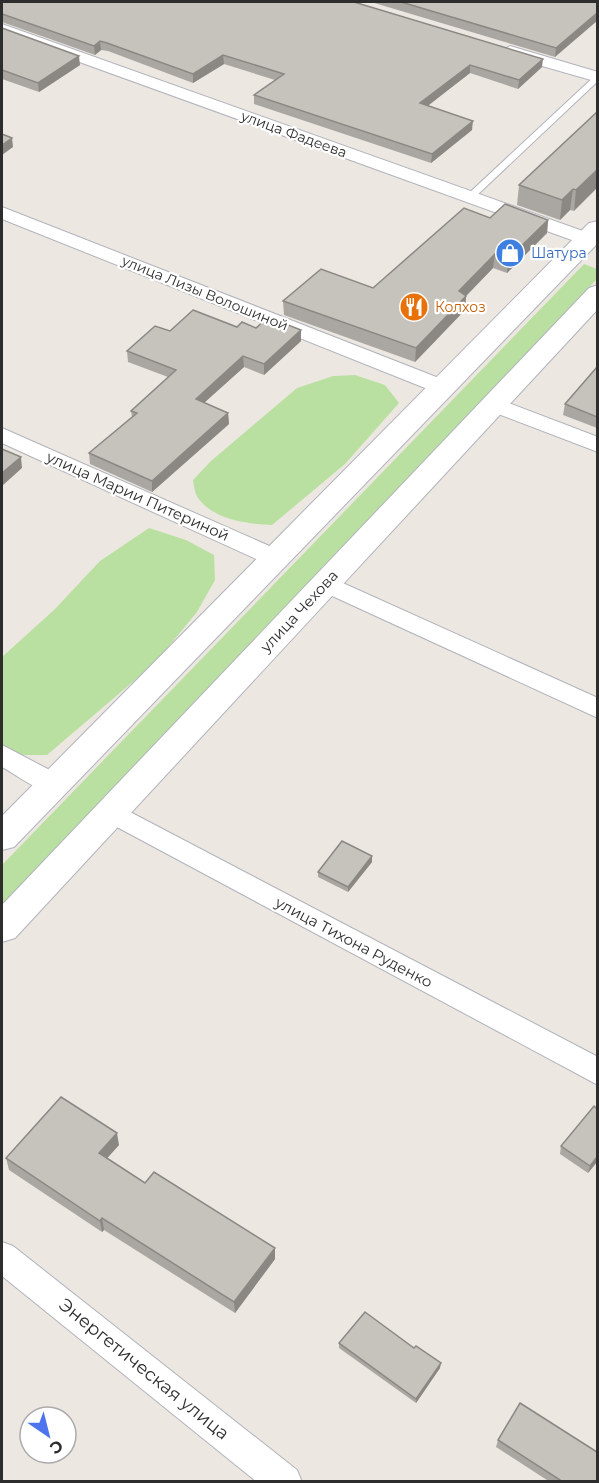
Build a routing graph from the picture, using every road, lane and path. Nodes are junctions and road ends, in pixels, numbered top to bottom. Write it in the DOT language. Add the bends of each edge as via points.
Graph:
graph roads {
  1 [pos="2,29"];
  2 [pos="495,46"];
  3 [pos="597,76"];
  4 [pos="470,197"];
  5 [pos="2,213"];
  6 [pos="594,236"];
  7 [pos="597,294"];
  8 [pos="442,387"];
  9 [pos="493,404"];
  10 [pos="2,435"];
  11 [pos="597,445"];
  12 [pos="275,558"];
  13 [pos="326,583"];
  14 [pos="597,709"];
  15 [pos="2,755"];
  16 [pos="54,784"];
  17 [pos="111,812"];
  18 [pos="2,837"];
  19 [pos="2,928"];
  20 [pos="597,1072"];
  21 [pos="2,1257"];
  22 [pos="285,1482"];
  1 -- 4 [label="street, улица Фадеева"];
  2 -- 3 [label="street"];
  3 -- 4 [label="lane"];
  4 -- 6 [label="street, улица Фадеева"];
  5 -- 8 [label="street, улица Лизы Волошиной"];
  6 -- 8 [label="main road"];
  7 -- 9 [label="main road, улица Чехова"];
  8 -- 12 [label="main road"];
  9 -- 11 [label="street"];
  9 -- 13 [label="main road, улица Чехова"];
  10 -- 12 [label="street, улица Марии Питериной"];
  12 -- 16 [label="main road"];
  13 -- 14 [label="street"];
  13 -- 17 [label="main road, улица Чехова"];
  15 -- 16 [label="street"];
  16 -- 18 [label="main road"];
  17 -- 19 [label="main road, улица Чехова"];
  17 -- 20 [label="street, улица Тихона Руденко"];
  21 -- 22 [label="street, Энергетическая улица"];
}
